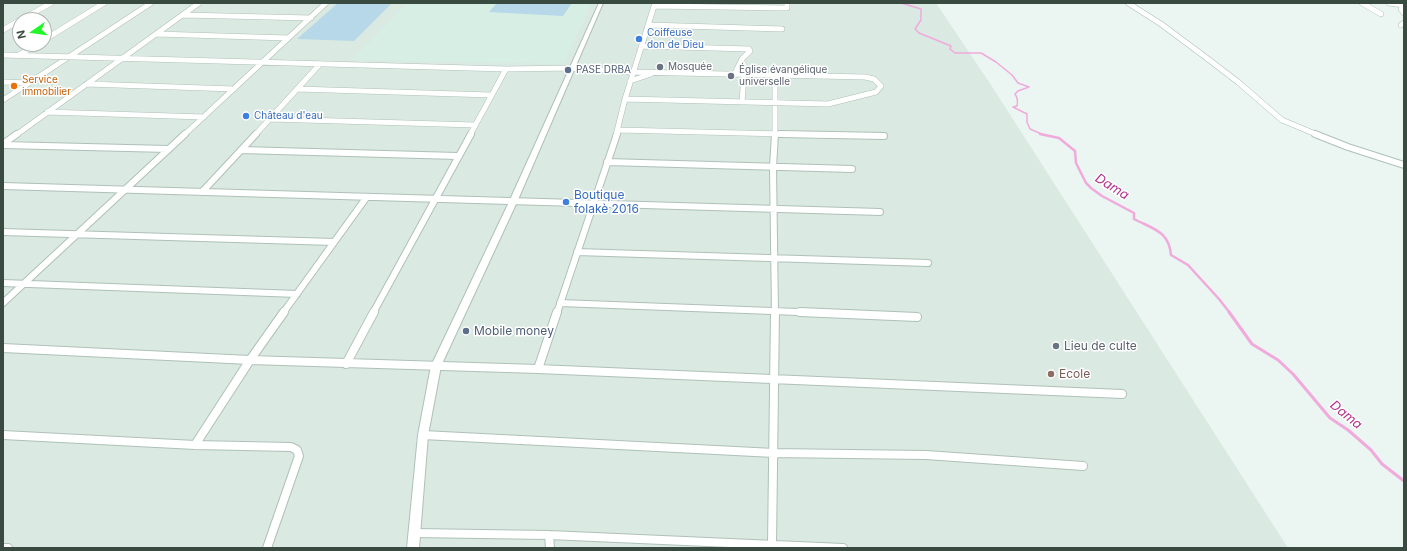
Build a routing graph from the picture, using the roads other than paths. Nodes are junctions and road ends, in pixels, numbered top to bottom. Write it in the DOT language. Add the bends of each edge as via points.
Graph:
graph roads {
  1 [pos="51,3"];
  2 [pos="104,3"];
  3 [pos="151,3"];
  4 [pos="199,3"];
  5 [pos="326,3"];
  6 [pos="601,3"];
  7 [pos="787,3"];
  8 [pos="1128,3"];
  9 [pos="1362,3"];
  10 [pos="1389,3"];
  11 [pos="655,4"];
  12 [pos="1404,6"];
  13 [pos="35,12"];
  14 [pos="1404,13"];
  15 [pos="183,14"];
  16 [pos="1381,14"];
  17 [pos="311,18"];
  18 [pos="12,25"];
  19 [pos="648,25"];
  20 [pos="782,29"];
  21 [pos="3,30"];
  22 [pos="156,34"];
  23 [pos="52,35"];
  24 [pos="288,38"];
  25 [pos="642,46"];
  26 [pos="24,52"];
  27 [pos="3,55"];
  28 [pos="19,55"];
  29 [pos="67,57"];
  30 [pos="121,59"];
  31 [pos="262,63"];
  32 [pos="320,64"];
  33 [pos="573,68"];
  34 [pos="506,69"];
  35 [pos="633,72"];
  36 [pos="657,72"];
  37 [pos="771,74"];
  38 [pos="734,75"];
  39 [pos="744,75"];
  40 [pos="630,81"];
  41 [pos="3,82"];
  42 [pos="28,83"];
  43 [pos="87,84"];
  44 [pos="234,89"];
  45 [pos="297,89"];
  46 [pos="491,95"];
  47 [pos="625,99"];
  48 [pos="3,100"];
  49 [pos="742,102"];
  50 [pos="774,103"];
  51 [pos="47,112"];
  52 [pos="204,117"];
  53 [pos="270,119"];
  54 [pos="475,125"];
  55 [pos="618,130"];
  56 [pos="775,133"];
  57 [pos="884,136"];
  58 [pos="3,144"];
  59 [pos="169,149"];
  60 [pos="241,150"];
  61 [pos="457,156"];
  62 [pos="607,162"];
  63 [pos="1404,165"];
  64 [pos="773,167"];
  65 [pos="852,169"];
  66 [pos="3,186"];
  67 [pos="125,190"];
  68 [pos="202,192"];
  69 [pos="366,198"];
  70 [pos="436,200"];
  71 [pos="513,202"];
  72 [pos="593,204"];
  73 [pos="774,210"];
  74 [pos="880,212"];
  75 [pos="3,232"];
  76 [pos="77,235"];
  77 [pos="334,242"];
  78 [pos="577,252"];
  79 [pos="773,258"];
  80 [pos="928,263"];
  81 [pos="3,283"];
  82 [pos="24,283"];
  83 [pos="297,294"];
  84 [pos="3,303"];
  85 [pos="560,303"];
  86 [pos="774,312"];
  87 [pos="917,317"];
  88 [pos="3,348"];
  89 [pos="250,360"];
  90 [pos="346,364"];
  91 [pos="436,366"];
  92 [pos="538,369"];
  93 [pos="773,380"];
  94 [pos="1122,394"];
  95 [pos="3,435"];
  96 [pos="423,435"];
  97 [pos="195,445"];
  98 [pos="774,453"];
  99 [pos="1083,466"];
  100 [pos="414,533"];
  101 [pos="549,535"];
  102 [pos="772,544"];
  103 [pos="3,548"];
  104 [pos="8,548"];
  105 [pos="267,548"];
  106 [pos="412,548"];
  107 [pos="550,548"];
  108 [pos="843,548"];
  1 -- 13 [label="street"];
  2 -- 23 [label="street"];
  3 -- 29 [label="street"];
  4 -- 15 [label="street"];
  5 -- 17 [label="street"];
  6 -- 33 [label="street"];
  7 -- 11 [label="street" via="786,8"];
  8 -- 63 [label="street" via="1208,59 1282,120 1348,147"];
  9 -- 16 [label="street"];
  10 -- 12 [label="street"];
  11 -- 19 [label="street"];
  12 -- 14 [label="street" via="1401,9"];
  15 -- 17 [label="street"];
  15 -- 22 [label="street"];
  17 -- 24 [label="street"];
  18 -- 21 [label="street"];
  19 -- 20 [label="street"];
  19 -- 25 [label="street"];
  22 -- 24 [label="street"];
  22 -- 30 [label="street"];
  24 -- 31 [label="street"];
  25 -- 35 [label="street"];
  25 -- 38 [label="street" via="749,49 750,51 740,59"];
  26 -- 28 [label="street"];
  27 -- 28 [label="street"];
  28 -- 29 [label="street"];
  29 -- 30 [label="street"];
  29 -- 42 [label="street"];
  30 -- 31 [label="street"];
  30 -- 43 [label="street"];
  31 -- 32 [label="street"];
  31 -- 44 [label="street"];
  32 -- 34 [label="street"];
  32 -- 45 [label="street"];
  33 -- 34 [label="street"];
  33 -- 35 [label="street"];
  33 -- 71 [label="street"];
  34 -- 46 [label="street"];
  35 -- 36 [label="street"];
  35 -- 40 [label="street"];
  36 -- 38 [label="street"];
  36 -- 40 [label="street"];
  37 -- 39 [label="street"];
  37 -- 50 [label="street" via="775,79"];
  37 -- 50 [label="street" via="865,77 879,82 880,86 876,92 834,103"];
  38 -- 39 [label="street"];
  39 -- 49 [label="street"];
  40 -- 47 [label="street"];
  41 -- 42 [label="street"];
  42 -- 48 [label="street"];
  43 -- 44 [label="street"];
  43 -- 51 [label="street"];
  44 -- 52 [label="street"];
  45 -- 46 [label="street"];
  45 -- 53 [label="street"];
  46 -- 54 [label="street"];
  47 -- 49 [label="street"];
  47 -- 55 [label="street"];
  49 -- 50 [label="street"];
  50 -- 56 [label="street"];
  51 -- 52 [label="street"];
  51 -- 58 [label="street"];
  52 -- 59 [label="street"];
  53 -- 54 [label="street"];
  53 -- 60 [label="street"];
  54 -- 61 [label="street"];
  55 -- 56 [label="street"];
  55 -- 62 [label="street"];
  56 -- 57 [label="street"];
  56 -- 64 [label="street"];
  58 -- 59 [label="street"];
  59 -- 67 [label="street"];
  60 -- 61 [label="street"];
  60 -- 68 [label="street"];
  61 -- 70 [label="street"];
  62 -- 64 [label="street"];
  62 -- 72 [label="street"];
  64 -- 65 [label="street"];
  64 -- 73 [label="street"];
  66 -- 67 [label="street"];
  67 -- 68 [label="street"];
  67 -- 76 [label="street"];
  68 -- 69 [label="street"];
  69 -- 70 [label="street"];
  69 -- 77 [label="street"];
  70 -- 71 [label="street"];
  70 -- 90 [label="street"];
  71 -- 72 [label="street"];
  71 -- 91 [label="street"];
  72 -- 73 [label="street"];
  72 -- 78 [label="street"];
  73 -- 74 [label="street"];
  73 -- 79 [label="street"];
  75 -- 76 [label="street"];
  76 -- 77 [label="street"];
  76 -- 82 [label="street"];
  77 -- 83 [label="street"];
  78 -- 79 [label="street"];
  78 -- 85 [label="street"];
  79 -- 80 [label="street"];
  79 -- 86 [label="street"];
  81 -- 82 [label="street"];
  82 -- 83 [label="street"];
  82 -- 84 [label="street"];
  83 -- 89 [label="street"];
  85 -- 86 [label="street"];
  85 -- 92 [label="street"];
  86 -- 87 [label="street"];
  86 -- 93 [label="street"];
  88 -- 89 [label="street"];
  89 -- 90 [label="street"];
  89 -- 97 [label="street"];
  90 -- 91 [label="street"];
  91 -- 92 [label="street"];
  91 -- 96 [label="street"];
  92 -- 93 [label="street"];
  93 -- 94 [label="street"];
  93 -- 98 [label="street"];
  95 -- 97 [label="street"];
  96 -- 98 [label="street"];
  96 -- 100 [label="street"];
  97 -- 105 [label="street" via="291,447 297,450 299,456"];
  98 -- 99 [label="street" via="926,455"];
  98 -- 102 [label="street"];
  100 -- 101 [label="street"];
  100 -- 106 [label="street"];
  101 -- 102 [label="street"];
  101 -- 107 [label="street"];
  102 -- 108 [label="street"];
  103 -- 104 [label="street"];
}
